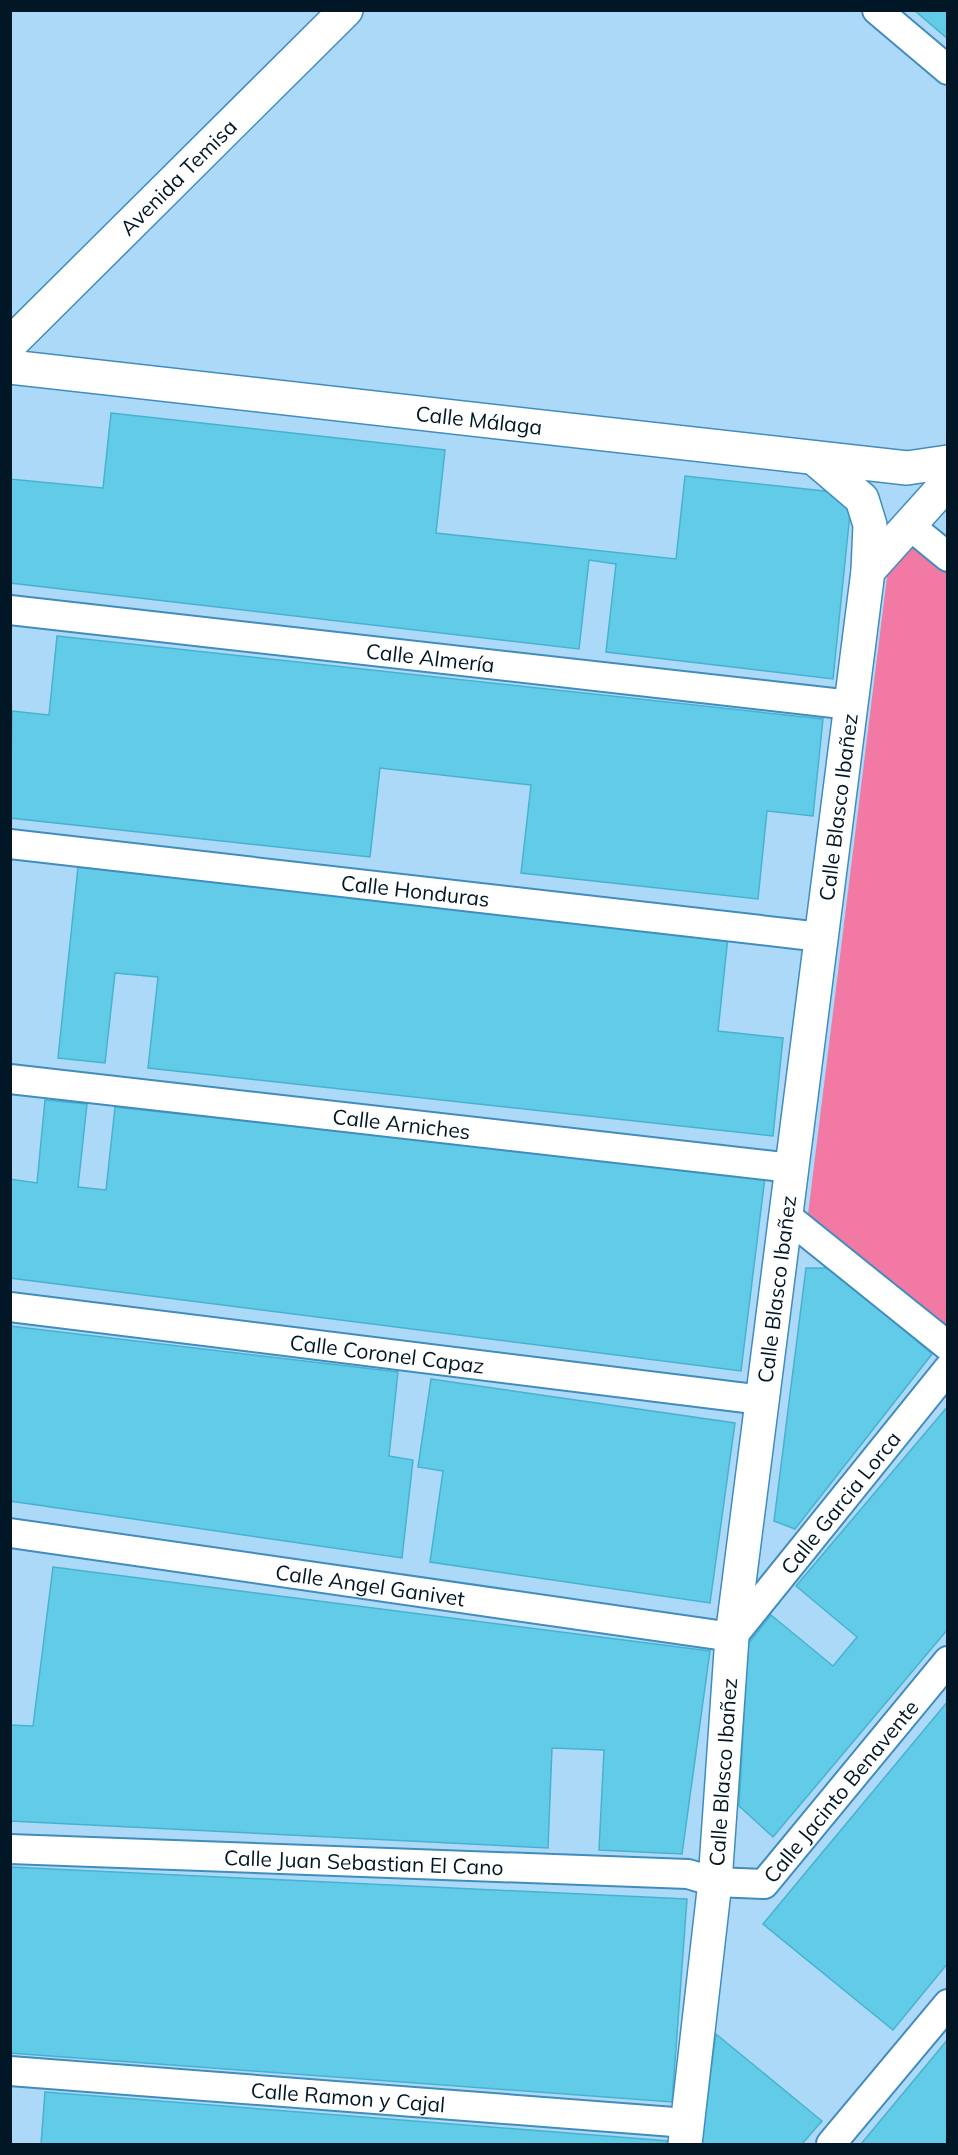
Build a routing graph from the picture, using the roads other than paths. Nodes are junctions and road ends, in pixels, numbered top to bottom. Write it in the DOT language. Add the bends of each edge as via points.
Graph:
graph roads {
  1 [pos="346,10"];
  2 [pos="877,10"];
  3 [pos="948,69"];
  4 [pos="10,344"];
  5 [pos="10,367"];
  6 [pos="814,458"];
  7 [pos="948,462"];
  8 [pos="948,482"];
  9 [pos="909,525"];
  10 [pos="948,557"];
  11 [pos="868,571"];
  12 [pos="10,610"];
  13 [pos="851,705"];
  14 [pos="10,844"];
  15 [pos="821,937"];
  16 [pos="10,1079"];
  17 [pos="792,1168"];
  18 [pos="785,1215"];
  19 [pos="10,1307"];
  20 [pos="948,1346"];
  21 [pos="948,1369"];
  22 [pos="762,1400"];
  23 [pos="10,1533"];
  24 [pos="732,1637"];
  25 [pos="948,1661"];
  26 [pos="10,1849"];
  27 [pos="715,1882"];
  28 [pos="948,2004"];
  29 [pos="10,2071"];
  30 [pos="686,2134"];
  31 [pos="831,2145"];
  1 -- 4 [label="street, Avenida Temisa"];
  2 -- 3 [label="street"];
  5 -- 6 [label="street, Calle Málaga"];
  6 -- 7 [label="street, Calle Málaga" via="907,468"];
  6 -- 11 [label="street, Calle Blasco Ibañez" via="862,499 870,525"];
  8 -- 9 [label="street"];
  9 -- 10 [label="street"];
  9 -- 11 [label="street"];
  11 -- 13 [label="street, Calle Blasco Ibañez"];
  12 -- 13 [label="street, Calle Almería"];
  13 -- 15 [label="street, Calle Blasco Ibañez"];
  14 -- 15 [label="street, Calle Honduras"];
  15 -- 17 [label="street, Calle Blasco Ibañez"];
  16 -- 17 [label="street, Calle Arniches"];
  17 -- 18 [label="street, Calle Blasco Ibañez"];
  18 -- 20 [label="street"];
  18 -- 22 [label="street, Calle Blasco Ibañez"];
  19 -- 22 [label="street, Calle Coronel Capaz"];
  21 -- 24 [label="street, Calle Garcia Lorca"];
  22 -- 24 [label="street, Calle Blasco Ibañez"];
  23 -- 24 [label="street, Calle Angel Ganivet"];
  24 -- 27 [label="street, Calle Blasco Ibañez"];
  25 -- 27 [label="street, Calle Jacinto Benavente" via="764,1884"];
  26 -- 27 [label="street, Calle Juan Sebastian El Cano" via="688,1874"];
  27 -- 30 [label="street, Calle Blasco Ibañez"];
  28 -- 31 [label="street"];
  29 -- 30 [label="street, Calle Ramon y Cajal"];
}
